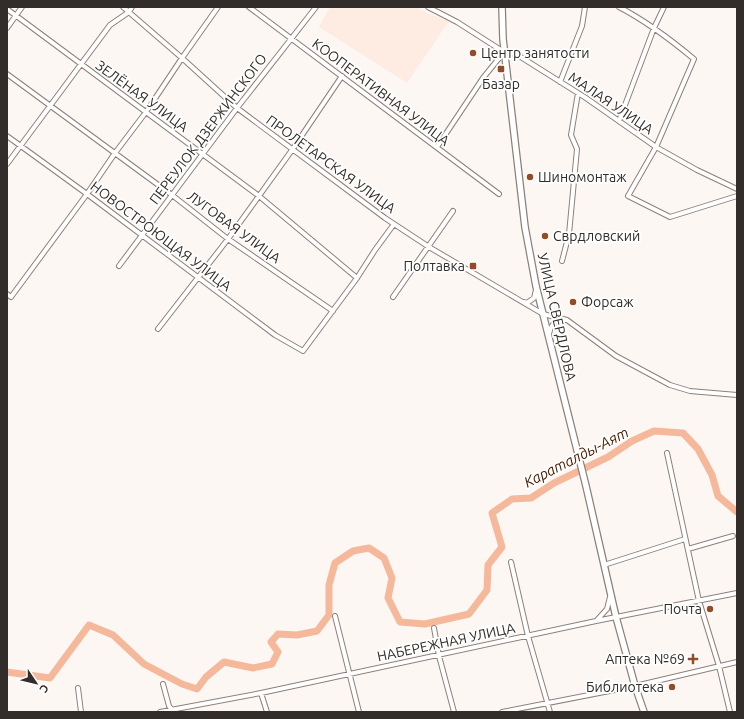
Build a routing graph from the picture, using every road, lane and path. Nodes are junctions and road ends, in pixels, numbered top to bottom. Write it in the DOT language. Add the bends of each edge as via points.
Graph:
graph roads {
  1 [pos="22,7"];
  2 [pos="123,7"];
  3 [pos="132,7"];
  4 [pos="218,7"];
  5 [pos="250,7"];
  6 [pos="316,7"];
  7 [pos="428,7"];
  8 [pos="502,7"];
  9 [pos="586,7"];
  10 [pos="619,7"];
  11 [pos="664,7"];
  12 [pos="7,9"];
  13 [pos="129,12"];
  14 [pos="16,16"];
  15 [pos="7,28"];
  16 [pos="654,28"];
  17 [pos="292,38"];
  18 [pos="504,52"];
  19 [pos="182,58"];
  20 [pos="80,64"];
  21 [pos="7,74"];
  22 [pos="342,76"];
  23 [pos="560,82"];
  24 [pos="578,93"];
  25 [pos="51,106"];
  26 [pos="237,108"];
  27 [pos="146,112"];
  28 [pos="619,121"];
  29 [pos="7,136"];
  30 [pos="20,146"];
  31 [pos="437,147"];
  32 [pos="656,147"];
  33 [pos="292,150"];
  34 [pos="115,153"];
  35 [pos="202,154"];
  36 [pos="7,164"];
  37 [pos="737,189"];
  38 [pos="87,194"];
  39 [pos="499,194"];
  40 [pos="172,195"];
  41 [pos="258,196"];
  42 [pos="737,196"];
  43 [pos="453,211"];
  44 [pos="394,224"];
  45 [pos="142,236"];
  46 [pos="228,239"];
  47 [pos="429,247"];
  48 [pos="562,261"];
  49 [pos="120,266"];
  50 [pos="357,278"];
  51 [pos="198,279"];
  52 [pos="536,286"];
  53 [pos="9,295"];
  54 [pos="393,297"];
  55 [pos="523,302"];
  56 [pos="333,311"];
  57 [pos="543,314"];
  58 [pos="567,320"];
  59 [pos="158,329"];
  60 [pos="549,338"];
  61 [pos="737,394"];
  62 [pos="667,453"];
  63 [pos="733,536"];
  64 [pos="685,539"];
  65 [pos="688,549"];
  66 [pos="511,562"];
  67 [pos="604,566"];
  68 [pos="737,593"];
  69 [pos="610,595"];
  70 [pos="699,601"];
  71 [pos="335,616"];
  72 [pos="616,618"];
  73 [pos="596,621"];
  74 [pos="434,628"];
  75 [pos="528,636"];
  76 [pos="439,656"];
  77 [pos="737,662"];
  78 [pos="719,666"];
  79 [pos="349,673"];
  80 [pos="164,684"];
  81 [pos="635,686"];
  82 [pos="78,688"];
  83 [pos="261,693"];
  84 [pos="547,702"];
  85 [pos="173,711"];
  86 [pos="81,712"];
  87 [pos="160,712"];
  88 [pos="267,712"];
  89 [pos="359,712"];
  90 [pos="454,712"];
  91 [pos="502,712"];
  92 [pos="550,712"];
  93 [pos="644,712"];
  94 [pos="730,712"];
  1 -- 14 [label="street"];
  2 -- 13 [label="street, ПРОЛЕТАРСКАЯ УЛИЦА"];
  3 -- 13 [label="street"];
  4 -- 19 [label="street"];
  5 -- 17 [label="street, КООПЕРАТИВНАЯ УЛИЦА"];
  6 -- 17 [label="street, ПЕРЕУЛОК ДЗЕРЖИНСКОГО"];
  7 -- 18 [label="street, МАЛАЯ УЛИЦА"];
  8 -- 18 [label="main road, УЛИЦА СВЕРДЛОВА"];
  9 -- 23 [label="street" via="582,26"];
  10 -- 16 [label="street"];
  11 -- 16 [label="street"];
  12 -- 14 [label="street, ЗЕЛЁНАЯ УЛИЦА"];
  13 -- 19 [label="street, ПРОЛЕТАРСКАЯ УЛИЦА"];
  13 -- 20 [label="street" via="110,25"];
  14 -- 15 [label="street"];
  14 -- 20 [label="street, ЗЕЛЁНАЯ УЛИЦА"];
  16 -- 28 [label="street"];
  16 -- 32 [label="street, МАЛАЯ УЛИЦА" via="694,59"];
  17 -- 22 [label="street, КООПЕРАТИВНАЯ УЛИЦА"];
  17 -- 26 [label="street, ПЕРЕУЛОК ДЗЕРЖИНСКОГО"];
  18 -- 23 [label="street, МАЛАЯ УЛИЦА" via="516,54"];
  18 -- 31 [label="street" via="483,78"];
  18 -- 52 [label="main road, УЛИЦА СВЕРДЛОВА" via="525,227"];
  19 -- 26 [label="street, ПРОЛЕТАРСКАЯ УЛИЦА"];
  19 -- 27 [label="street"];
  20 -- 25 [label="street"];
  20 -- 27 [label="street, ЗЕЛЁНАЯ УЛИЦА"];
  21 -- 25 [label="street, ЛУГОВАЯ УЛИЦА"];
  22 -- 31 [label="street, КООПЕРАТИВНАЯ УЛИЦА"];
  22 -- 33 [label="street"];
  23 -- 24 [label="street, МАЛАЯ УЛИЦА"];
  24 -- 28 [label="street, МАЛАЯ УЛИЦА"];
  24 -- 48 [label="street" via="571,135 576,149 569,234"];
  25 -- 30 [label="street"];
  25 -- 34 [label="street, ЛУГОВАЯ УЛИЦА"];
  26 -- 33 [label="street, ПРОЛЕТАРСКАЯ УЛИЦА"];
  26 -- 35 [label="street, ПЕРЕУЛОК ДЗЕРЖИНСКОГО"];
  27 -- 34 [label="street"];
  27 -- 35 [label="street, ЗЕЛЁНАЯ УЛИЦА"];
  28 -- 32 [label="street, МАЛАЯ УЛИЦА"];
  29 -- 30 [label="street, НОВОСТРОЮЩАЯ УЛИЦА"];
  30 -- 36 [label="street"];
  30 -- 38 [label="street, НОВОСТРОЮЩАЯ УЛИЦА"];
  31 -- 39 [label="street, КООПЕРАТИВНАЯ УЛИЦА"];
  32 -- 37 [label="street, МАЛАЯ УЛИЦА"];
  32 -- 42 [label="street" via="628,196 670,216"];
  33 -- 41 [label="street"];
  33 -- 44 [label="street, ПРОЛЕТАРСКАЯ УЛИЦА"];
  34 -- 38 [label="street"];
  34 -- 40 [label="street, ЛУГОВАЯ УЛИЦА"];
  35 -- 40 [label="street, ПЕРЕУЛОК ДЗЕРЖИНСКОГО"];
  35 -- 41 [label="street, ЗЕЛЁНАЯ УЛИЦА"];
  38 -- 45 [label="street, НОВОСТРОЮЩАЯ УЛИЦА"];
  38 -- 53 [label="street"];
  40 -- 45 [label="street, ПЕРЕУЛОК ДЗЕРЖИНСКОГО"];
  40 -- 46 [label="street, ЛУГОВАЯ УЛИЦА"];
  41 -- 46 [label="street"];
  41 -- 50 [label="street, ЗЕЛЁНАЯ УЛИЦА"];
  43 -- 47 [label="street"];
  44 -- 47 [label="street, ПРОЛЕТАРСКАЯ УЛИЦА"];
  44 -- 50 [label="street"];
  45 -- 49 [label="street, ПЕРЕУЛОК ДЗЕРЖИНСКОГО"];
  45 -- 51 [label="street, НОВОСТРОЮЩАЯ УЛИЦА"];
  46 -- 51 [label="street"];
  46 -- 56 [label="street, ЛУГОВАЯ УЛИЦА"];
  47 -- 54 [label="street"];
  47 -- 55 [label="street, ПРОЛЕТАРСКАЯ УЛИЦА"];
  50 -- 56 [label="street"];
  51 -- 56 [label="street, НОВОСТРОЮЩАЯ УЛИЦА" via="275,335 303,351"];
  51 -- 59 [label="street"];
  52 -- 55 [label="street" via="534,298"];
  52 -- 57 [label="main road, УЛИЦА СВЕРДЛОВА"];
  55 -- 57 [label="street, ПРОЛЕТАРСКАЯ УЛИЦА"];
  57 -- 58 [label="street, ПРОЛЕТАРСКАЯ УЛИЦА"];
  57 -- 60 [label="main road, УЛИЦА СВЕРДЛОВА"];
  58 -- 60 [label="street" via="555,322"];
  58 -- 61 [label="street" via="616,356 670,385 690,390"];
  60 -- 67 [label="main road, УЛИЦА СВЕРДЛОВА"];
  62 -- 64 [label="street"];
  63 -- 65 [label="street"];
  64 -- 65 [label="street"];
  64 -- 67 [label="street"];
  65 -- 70 [label="street"];
  66 -- 75 [label="street"];
  67 -- 69 [label="main road, УЛИЦА СВЕРДЛОВА"];
  68 -- 70 [label="street, НАБЕРЕЖНАЯ УЛИЦА"];
  69 -- 72 [label="main road, УЛИЦА СВЕРДЛОВА"];
  69 -- 73 [label="street" via="607,609"];
  70 -- 72 [label="street, НАБЕРЕЖНАЯ УЛИЦА"];
  70 -- 78 [label="street"];
  71 -- 79 [label="street"];
  72 -- 73 [label="street, НАБЕРЕЖНАЯ УЛИЦА"];
  72 -- 81 [label="main road, УЛИЦА СВЕРДЛОВА"];
  73 -- 75 [label="street, НАБЕРЕЖНАЯ УЛИЦА"];
  74 -- 76 [label="street"];
  75 -- 76 [label="street, НАБЕРЕЖНАЯ УЛИЦА"];
  75 -- 84 [label="street"];
  76 -- 79 [label="street, НАБЕРЕЖНАЯ УЛИЦА"];
  76 -- 90 [label="street"];
  77 -- 78 [label="street"];
  78 -- 81 [label="street"];
  78 -- 94 [label="street"];
  79 -- 83 [label="street, НАБЕРЕЖНАЯ УЛИЦА"];
  79 -- 89 [label="street"];
  80 -- 85 [label="street" via="169,706"];
  81 -- 84 [label="street"];
  81 -- 93 [label="main road, УЛИЦА СВЕРДЛОВА"];
  82 -- 86 [label="street"];
  83 -- 85 [label="street, НАБЕРЕЖНАЯ УЛИЦА"];
  83 -- 88 [label="street"];
  84 -- 91 [label="street"];
  84 -- 92 [label="street"];
  85 -- 87 [label="street, НАБЕРЕЖНАЯ УЛИЦА"];
}
